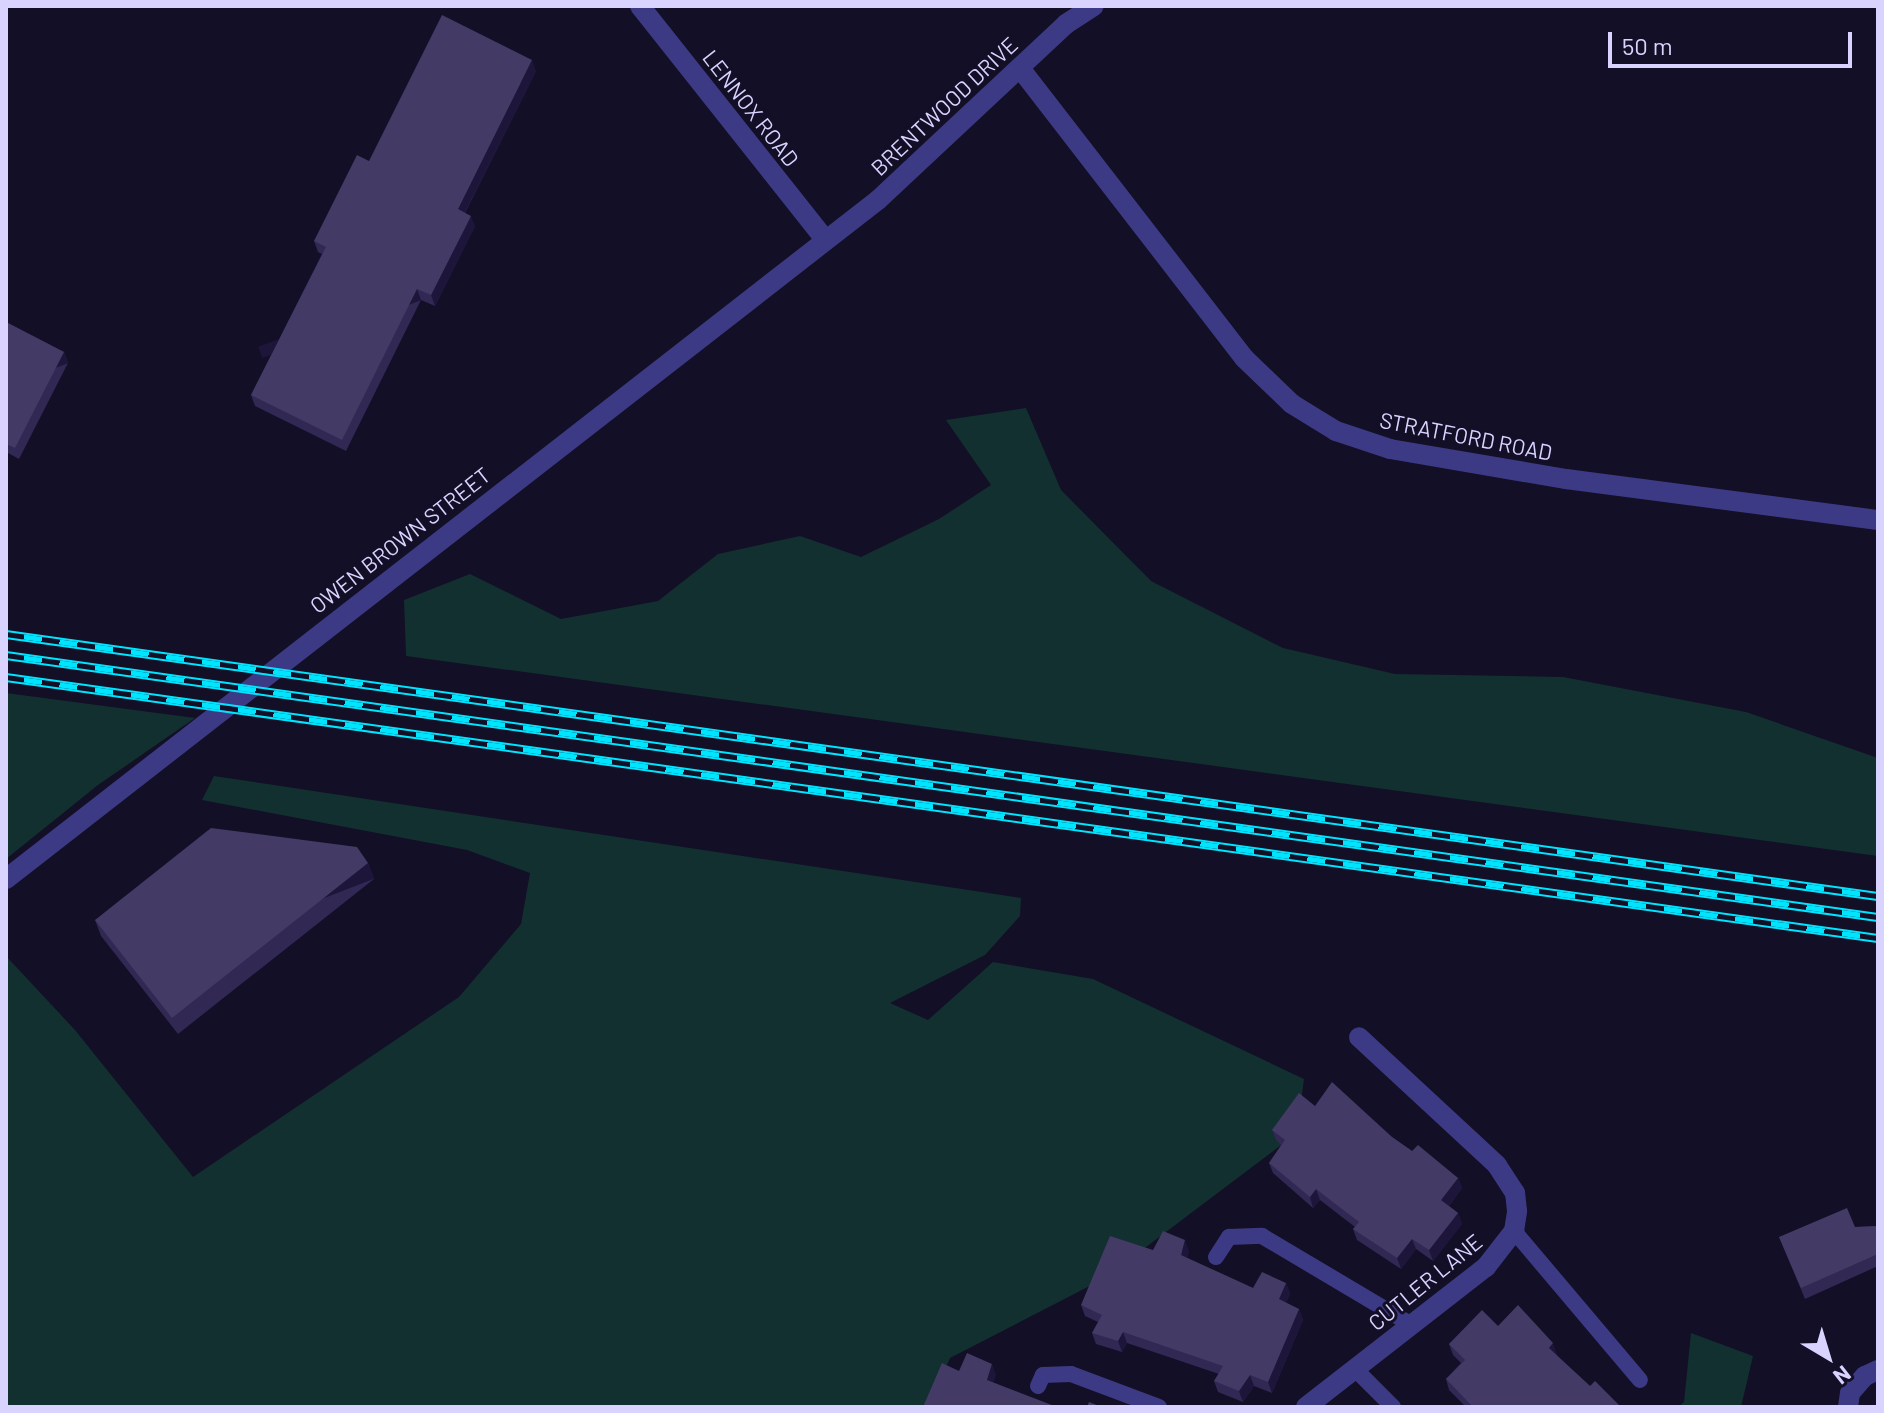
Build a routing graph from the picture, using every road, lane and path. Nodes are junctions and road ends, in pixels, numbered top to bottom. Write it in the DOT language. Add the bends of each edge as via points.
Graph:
graph roads {
  1 [pos="640,6"];
  2 [pos="1094,6"];
  3 [pos="1020,68"];
  4 [pos="825,239"];
  5 [pos="1878,520"];
  6 [pos="6,879"];
  7 [pos="1359,1037"];
  8 [pos="1514,1231"];
  9 [pos="1216,1257"];
  10 [pos="1412,1325"];
  11 [pos="1355,1369"];
  12 [pos="1878,1370"];
  13 [pos="1640,1380"];
  14 [pos="1038,1386"];
  15 [pos="1159,1407"];
  16 [pos="1306,1407"];
  17 [pos="1393,1407"];
  18 [pos="1848,1407"];
  1 -- 4 [label="street, LENNOX ROAD"];
  2 -- 3 [label="street, BRENTWOOD DRIVE" via="1066,24"];
  3 -- 4 [label="street, BRENTWOOD DRIVE" via="920,166"];
  3 -- 5 [label="street, STRATFORD ROAD" via="1244,358 1292,404 1336,431 1390,449 1566,479"];
  4 -- 6 [label="street, OWEN BROWN STREET"];
  7 -- 8 [label="street, CUTLER LANE" via="1497,1165 1515,1193"];
  8 -- 10 [label="street, CUTLER LANE" via="1486,1267"];
  8 -- 13 [label="lane"];
  9 -- 10 [label="lane" via="1229,1237 1262,1236"];
  10 -- 11 [label="street, CUTLER LANE"];
  11 -- 16 [label="street, CUTLER LANE"];
  11 -- 17 [label="lane"];
  12 -- 18 [label="street" via="1858,1385"];
  14 -- 15 [label="lane" via="1043,1375 1071,1374"];
}
